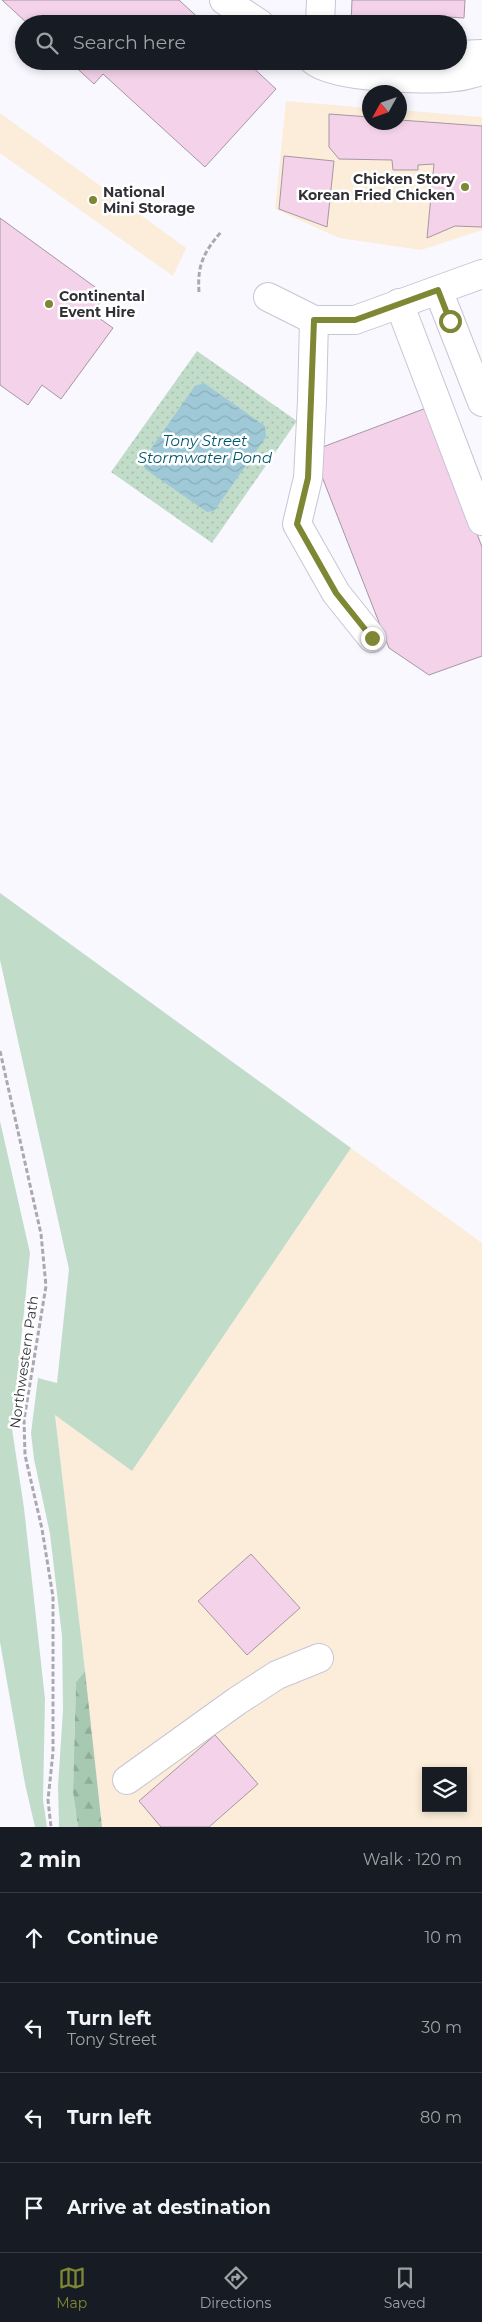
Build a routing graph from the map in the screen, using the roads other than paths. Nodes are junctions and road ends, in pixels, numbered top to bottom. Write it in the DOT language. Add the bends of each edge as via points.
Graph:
graph roads {
  1 [pos="224,0"];
  2 [pos="321,0"];
  3 [pos="246,15"];
  4 [pos="320,15"];
  5 [pos="467,54"];
  6 [pos="482,54"];
  7 [pos="338,70"];
  8 [pos="482,71"];
  9 [pos="482,274"];
  10 [pos="438,290"];
  11 [pos="268,298"];
  12 [pos="400,304"];
  13 [pos="314,320"];
  14 [pos="474,359"];
  15 [pos="482,402"];
  16 [pos="482,521"];
  17 [pos="372,638"];
  18 [pos="319,1658"];
  19 [pos="127,1780"];
  1 -- 3 [label="street"];
  2 -- 4 [label="street"];
  5 -- 6 [label="street"];
  7 -- 8 [label="street" via="412,78 457,77"];
  9 -- 10 [label="street"];
  10 -- 12 [label="street"];
  10 -- 14 [label="street"];
  11 -- 13 [label="street"];
  12 -- 13 [label="street" via="355,320"];
  12 -- 16 [label="street"];
  13 -- 17 [label="street" via="308,478 297,524 336,593"];
  14 -- 15 [label="street"];
  18 -- 19 [label="street" via="277,1676 237,1701"];
}
